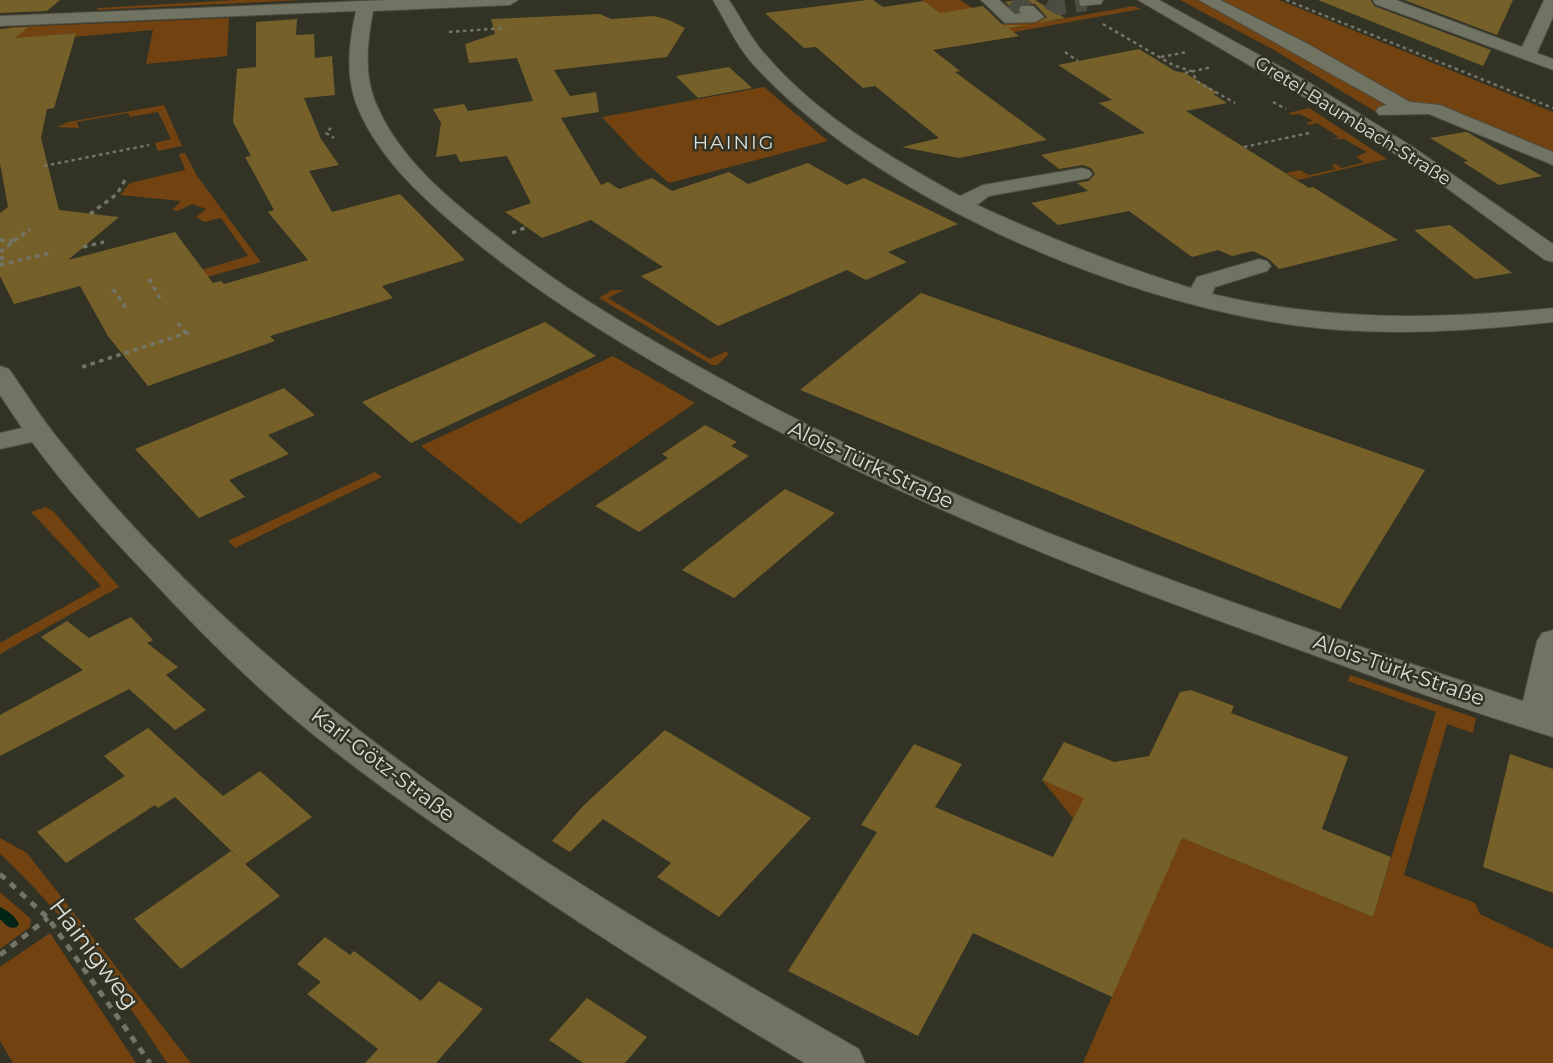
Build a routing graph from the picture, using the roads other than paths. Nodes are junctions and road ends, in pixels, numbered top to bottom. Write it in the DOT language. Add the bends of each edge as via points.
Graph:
graph roads {
  1 [pos="72,0"];
  2 [pos="510,0"];
  3 [pos="721,0"];
  4 [pos="989,0"];
  5 [pos="1146,0"];
  6 [pos="1208,0"];
  7 [pos="1381,0"];
  8 [pos="1552,0"];
  9 [pos="1017,4"];
  10 [pos="366,6"];
  11 [pos="44,19"];
  12 [pos="0,21"];
  13 [pos="1527,55"];
  14 [pos="1553,65"];
  15 [pos="1404,107"];
  16 [pos="1351,117"];
  17 [pos="1553,159"];
  18 [pos="1082,174"];
  19 [pos="962,205"];
  20 [pos="1553,255"];
  21 [pos="1259,266"];
  22 [pos="1198,298"];
  23 [pos="1553,315"];
  24 [pos="0,374"];
  25 [pos="38,432"];
  26 [pos="0,441"];
  27 [pos="1553,641"];
  28 [pos="1545,721"];
  29 [pos="844,1063"];
  1 -- 11 [label="street"];
  2 -- 10 [label="street"];
  3 -- 19 [label="street" via="756,58 794,96 864,149"];
  4 -- 9 [label="street" via="1011,19 1035,17"];
  5 -- 16 [label="street, Gretel-Baumbach-Straße" via="1260,61"];
  6 -- 15 [label="street"];
  7 -- 13 [label="street"];
  8 -- 13 [label="street"];
  10 -- 11 [label="street"];
  10 -- 28 [label="street, Alois-Türk-Straße" via="358,41 360,82 374,121 410,171 519,265 613,328 785,426 935,497 1230,612"];
  11 -- 12 [label="street"];
  13 -- 14 [label="street"];
  15 -- 16 [label="street"];
  15 -- 17 [label="street" via="1448,113"];
  16 -- 20 [label="street, Gretel-Baumbach-Straße"];
  18 -- 19 [label="street" via="984,191"];
  19 -- 22 [label="street" via="1098,265"];
  21 -- 22 [label="street" via="1205,282"];
  22 -- 23 [label="street" via="1268,314 1385,326"];
  24 -- 25 [label="street, Karl-Götz-Straße"];
  25 -- 26 [label="street"];
  25 -- 29 [label="street, Karl-Götz-Straße" via="187,600 324,722 427,800 545,880"];
  27 -- 28 [label="street"];
}
